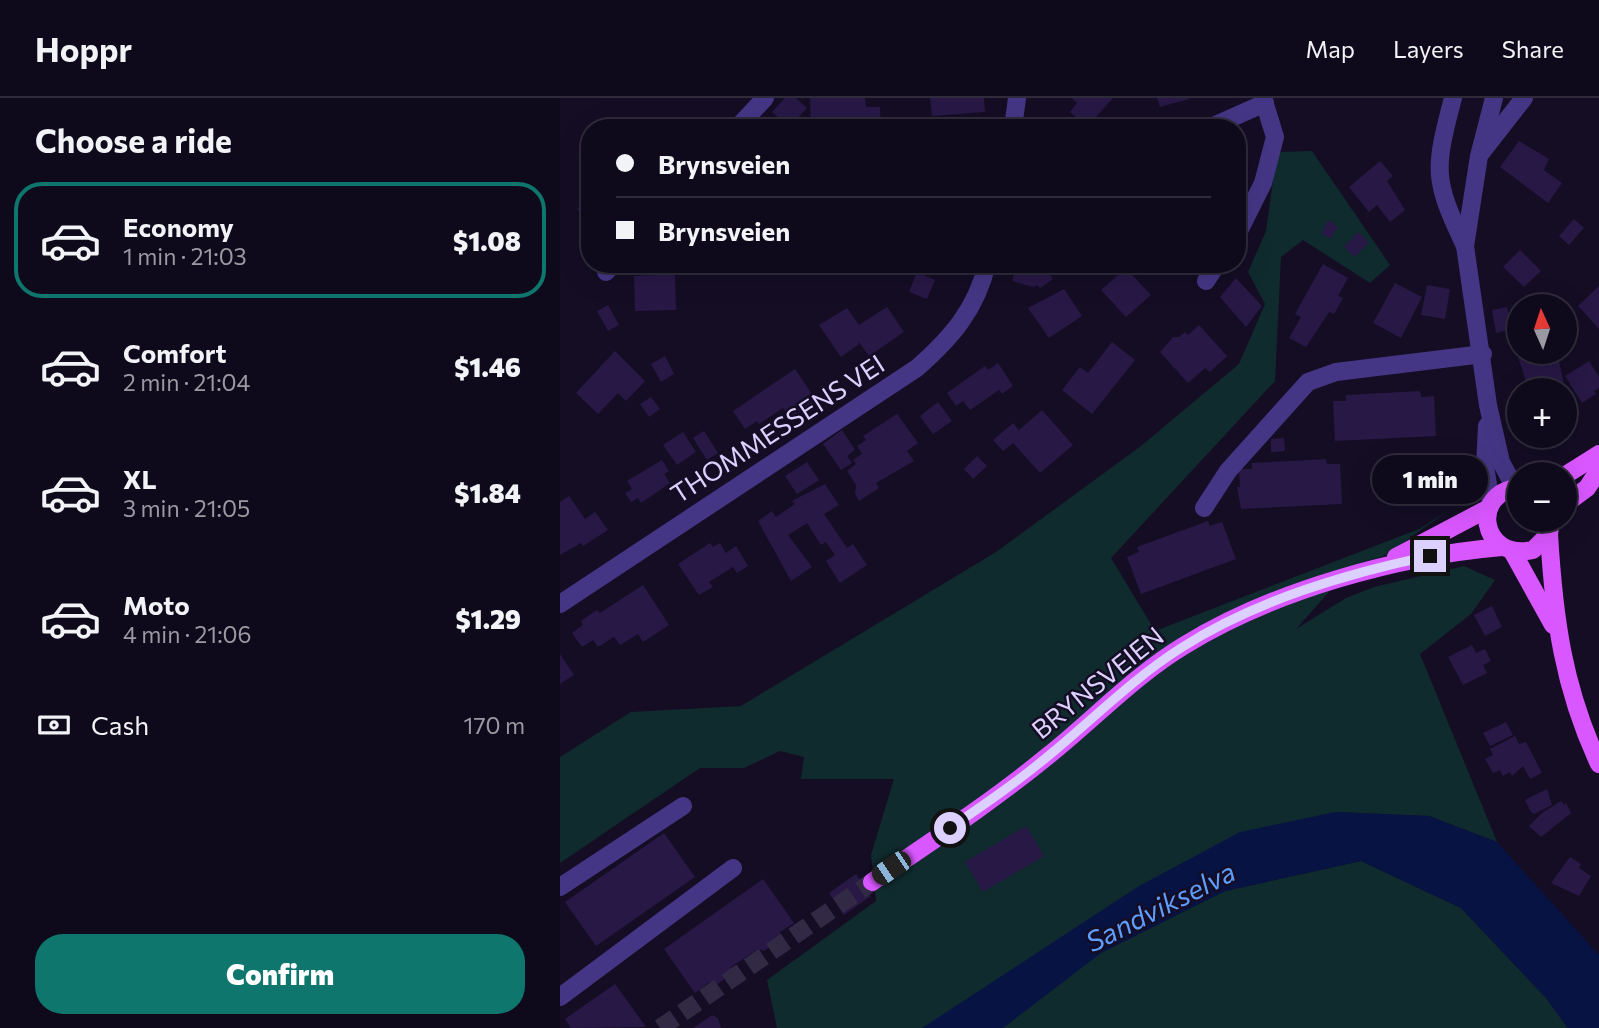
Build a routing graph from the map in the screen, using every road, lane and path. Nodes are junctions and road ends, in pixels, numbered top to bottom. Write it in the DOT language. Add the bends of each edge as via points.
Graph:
graph roads {
  1 [pos="765,98"];
  2 [pos="1017,98"];
  3 [pos="1453,98"];
  4 [pos="1494,98"];
  5 [pos="1524,98"];
  6 [pos="1264,101"];
  7 [pos="745,119"];
  8 [pos="1014,119"];
  9 [pos="1227,119"];
  10 [pos="1479,156"];
  11 [pos="1246,217"];
  12 [pos="1465,246"];
  13 [pos="984,273"];
  14 [pos="1211,273"];
  15 [pos="1206,281"];
  16 [pos="1483,354"];
  17 [pos="1488,405"];
  18 [pos="1599,454"];
  19 [pos="1577,468"];
  20 [pos="1599,470"];
  21 [pos="1507,472"];
  22 [pos="1507,490"];
  23 [pos="1577,495"];
  24 [pos="1490,506"];
  25 [pos="1204,508"];
  26 [pos="1546,532"];
  27 [pos="1550,532"];
  28 [pos="1507,549"];
  29 [pos="1379,566"];
  30 [pos="560,604"];
  31 [pos="1555,628"];
  32 [pos="1599,764"];
  33 [pos="683,806"];
  34 [pos="733,869"];
  35 [pos="872,881"];
  36 [pos="560,887"];
  37 [pos="560,997"];
  1 -- 7 [label="street"];
  2 -- 8 [label="street"];
  3 -- 12 [label="street" via="1438,156 1439,182"];
  4 -- 10 [label="street"];
  5 -- 10 [label="street"];
  6 -- 9 [label="street"];
  6 -- 11 [label="street" via="1275,137 1263,183"];
  10 -- 12 [label="street"];
  12 -- 16 [label="street"];
  13 -- 30 [label="street, THOMMESSENS VEI" via="970,311 947,341 917,368"];
  14 -- 15 [label="street"];
  16 -- 17 [label="street"];
  16 -- 25 [label="street" via="1336,372 1308,382 1228,471"];
  17 -- 21 [label="street"];
  17 -- 24 [label="street" via="1485,467"];
  18 -- 19 [label="main road"];
  20 -- 23 [label="main road"];
  22 -- 24 [label="main road, BRYNSVEIEN"];
  24 -- 28 [label="main road" via="1489,532"];
  24 -- 29 [label="main road, BRYNSVEIEN"];
  26 -- 28 [label="main road, BRYNSVEIEN" via="1533,550"];
  27 -- 31 [label="main road"];
  28 -- 29 [label="main road, BRYNSVEIEN" via="1455,551"];
  28 -- 31 [label="main road"];
  29 -- 35 [label="main road, BRYNSVEIEN" via="1254,611 1182,646 1021,778"];
  31 -- 32 [label="main road" via="1573,698"];
  33 -- 36 [label="street"];
  34 -- 37 [label="street"];
}
